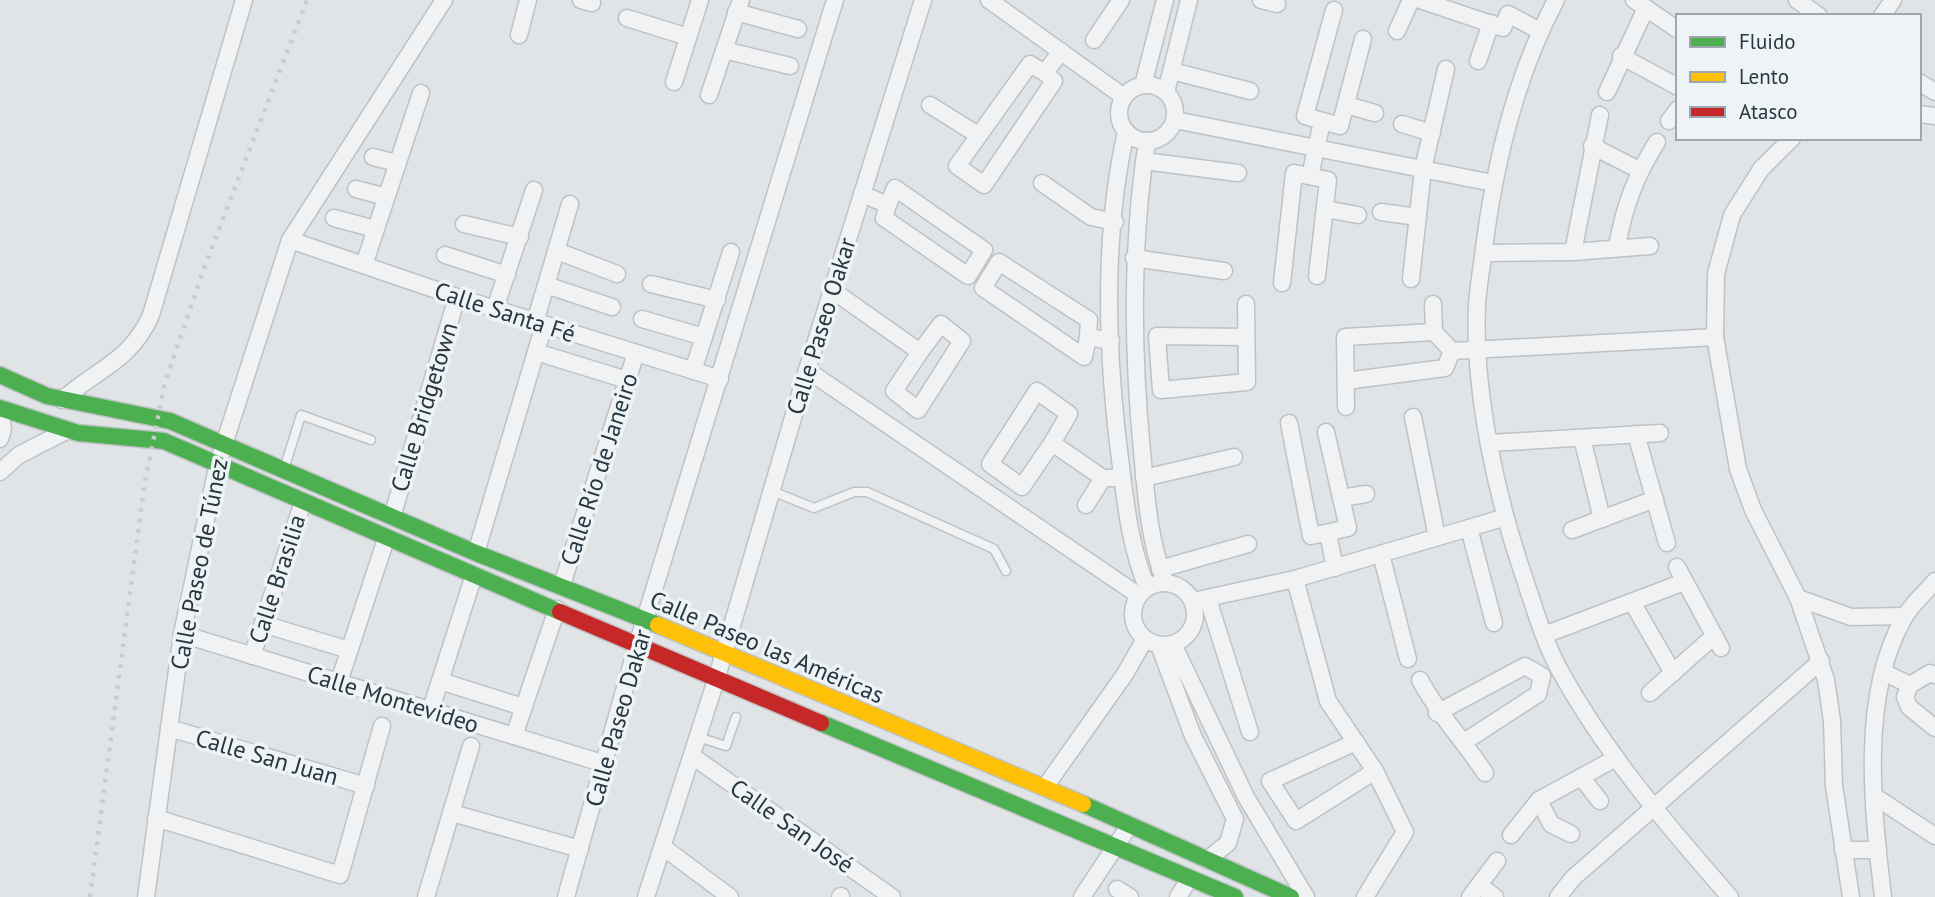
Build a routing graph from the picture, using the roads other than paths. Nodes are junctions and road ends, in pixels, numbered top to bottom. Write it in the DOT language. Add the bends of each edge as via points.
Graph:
graph roads {
  1 [pos="244,0"];
  2 [pos="444,0"];
  3 [pos="528,0"];
  4 [pos="699,0"];
  5 [pos="835,0"];
  6 [pos="923,0"];
  7 [pos="989,0"];
  8 [pos="1121,0"];
  9 [pos="1189,0"];
  10 [pos="1411,0"];
  11 [pos="1420,0"];
  12 [pos="1556,0"];
  13 [pos="1797,0"];
  14 [pos="1161,2"];
  15 [pos="1640,4"];
  16 [pos="738,6"];
  17 [pos="1509,7"];
  18 [pos="1334,10"];
  19 [pos="1816,14"];
  20 [pos="627,18"];
  21 [pos="1491,23"];
  22 [pos="798,29"];
  23 [pos="1676,29"];
  24 [pos="1397,31"];
  25 [pos="1540,31"];
  26 [pos="519,35"];
  27 [pos="688,37"];
  28 [pos="1363,39"];
  29 [pos="1094,40"];
  30 [pos="724,50"];
  31 [pos="1061,51"];
  32 [pos="1621,56"];
  33 [pos="1478,61"];
  34 [pos="790,66"];
  35 [pos="1447,69"];
  36 [pos="1172,71"];
  37 [pos="1045,73"];
  38 [pos="674,82"];
  39 [pos="1143,85"];
  40 [pos="1676,86"];
  41 [pos="1166,92"];
  42 [pos="1250,92"];
  43 [pos="1607,92"];
  44 [pos="421,93"];
  45 [pos="709,95"];
  46 [pos="1124,97"];
  47 [pos="930,105"];
  48 [pos="1346,105"];
  49 [pos="1375,113"];
  50 [pos="1600,115"];
  51 [pos="1175,120"];
  52 [pos="1322,122"];
  53 [pos="1402,124"];
  54 [pos="1126,132"];
  55 [pos="1432,133"];
  56 [pos="978,135"];
  57 [pos="1790,140"];
  58 [pos="1147,141"];
  59 [pos="1657,142"];
  60 [pos="1592,146"];
  61 [pos="1315,147"];
  62 [pos="373,157"];
  63 [pos="1144,161"];
  64 [pos="397,163"];
  65 [pos="1423,169"];
  66 [pos="1639,170"];
  67 [pos="1238,173"];
  68 [pos="1310,176"];
  69 [pos="1042,183"];
  70 [pos="1493,183"];
  71 [pos="356,188"];
  72 [pos="534,190"];
  73 [pos="862,194"];
  74 [pos="386,197"];
  75 [pos="570,204"];
  76 [pos="888,205"];
  77 [pos="1325,209"];
  78 [pos="1381,212"];
  79 [pos="1358,215"];
  80 [pos="334,218"];
  81 [pos="1418,218"];
  82 [pos="1115,222"];
  83 [pos="464,224"];
  84 [pos="375,229"];
  85 [pos="520,237"];
  86 [pos="290,240"];
  87 [pos="1650,246"];
  88 [pos="1617,247"];
  89 [pos="557,251"];
  90 [pos="1573,252"];
  91 [pos="731,253"];
  92 [pos="1483,253"];
  93 [pos="444,255"];
  94 [pos="1134,258"];
  95 [pos="364,265"];
  96 [pos="1224,271"];
  97 [pos="617,274"];
  98 [pos="507,275"];
  99 [pos="1317,276"];
  100 [pos="1411,279"];
  101 [pos="1282,283"];
  102 [pos="651,284"];
  103 [pos="546,285"];
  104 [pos="832,290"];
  105 [pos="457,297"];
  106 [pos="717,300"];
  107 [pos="1246,304"];
  108 [pos="1433,304"];
  109 [pos="612,307"];
  110 [pos="495,309"];
  111 [pos="642,319"];
  112 [pos="540,323"];
  113 [pos="1434,332"];
  114 [pos="704,337"];
  115 [pos="1088,337"];
  116 [pos="1246,337"];
  117 [pos="1716,337"];
  118 [pos="1111,341"];
  119 [pos="1479,349"];
  120 [pos="1452,351"];
  121 [pos="536,352"];
  122 [pos="920,352"];
  123 [pos="636,353"];
  124 [pos="1135,367"];
  125 [pos="1159,367"];
  126 [pos="807,370"];
  127 [pos="693,371"];
  128 [pos="0,375"];
  129 [pos="720,379"];
  130 [pos="627,380"];
  131 [pos="1346,381"];
  132 [pos="62,400"];
  133 [pos="1346,407"];
  134 [pos="0,410"];
  135 [pos="145,415"];
  136 [pos="1413,417"];
  137 [pos="178,424"];
  138 [pos="1289,424"];
  139 [pos="68,430"];
  140 [pos="1325,432"];
  141 [pos="1660,433"];
  142 [pos="1636,434"];
  143 [pos="141,436"];
  144 [pos="1582,438"];
  145 [pos="0,439"];
  146 [pos="371,440"];
  147 [pos="224,442"];
  148 [pos="1052,443"];
  149 [pos="1490,443"];
  150 [pos="172,444"];
  151 [pos="1234,457"];
  152 [pos="218,463"];
  153 [pos="284,468"];
  154 [pos="0,472"];
  155 [pos="1103,478"];
  156 [pos="1122,478"];
  157 [pos="1144,478"];
  158 [pos="772,491"];
  159 [pos="1366,494"];
  160 [pos="1341,498"];
  161 [pos="1655,499"];
  162 [pos="303,502"];
  163 [pos="1086,505"];
  164 [pos="392,517"];
  165 [pos="1503,518"];
  166 [pos="1602,519"];
  167 [pos="1469,528"];
  168 [pos="1572,530"];
  169 [pos="1328,533"];
  170 [pos="1437,537"];
  171 [pos="386,539"];
  172 [pos="1667,543"];
  173 [pos="1248,544"];
  174 [pos="476,553"];
  175 [pos="1381,554"];
  176 [pos="1335,568"];
  177 [pos="1006,571"];
  178 [pos="474,575"];
  179 [pos="1162,576"];
  180 [pos="1295,579"];
  181 [pos="1935,581"];
  182 [pos="562,585"];
  183 [pos="1143,591"];
  184 [pos="1798,598"];
  185 [pos="1200,600"];
  186 [pos="1632,601"];
  187 [pos="558,609"];
  188 [pos="1905,616"];
  189 [pos="646,621"];
  190 [pos="1494,623"];
  191 [pos="263,624"];
  192 [pos="182,634"];
  193 [pos="1544,635"];
  194 [pos="1159,643"];
  195 [pos="637,645"];
  196 [pos="349,650"];
  197 [pos="724,654"];
  198 [pos="252,656"];
  199 [pos="1408,659"];
  200 [pos="1821,661"];
  201 [pos="1558,667"];
  202 [pos="1883,671"];
  203 [pos="1673,673"];
  204 [pos="1935,675"];
  205 [pos="1542,676"];
  206 [pos="716,680"];
  207 [pos="339,681"];
  208 [pos="440,681"];
  209 [pos="1420,681"];
  210 [pos="1910,685"];
  211 [pos="1650,693"];
  212 [pos="523,708"];
  213 [pos="431,709"];
  214 [pos="1437,713"];
  215 [pos="736,717"];
  216 [pos="382,726"];
  217 [pos="169,728"];
  218 [pos="1935,728"];
  219 [pos="1250,732"];
  220 [pos="514,736"];
  221 [pos="698,737"];
  222 [pos="1356,742"];
  223 [pos="1464,742"];
  224 [pos="471,746"];
  225 [pos="692,756"];
  226 [pos="1616,758"];
  227 [pos="605,764"];
  228 [pos="1375,771"];
  229 [pos="1485,773"];
  230 [pos="1581,777"];
  231 [pos="366,786"];
  232 [pos="1045,787"];
  233 [pos="1874,796"];
  234 [pos="1539,800"];
  235 [pos="1600,801"];
  236 [pos="1654,810"];
  237 [pos="452,813"];
  238 [pos="156,818"];
  239 [pos="1129,826"];
  240 [pos="1571,834"];
  241 [pos="1511,835"];
  242 [pos="1935,836"];
  243 [pos="1117,846"];
  244 [pos="663,847"];
  245 [pos="580,849"];
  246 [pos="1843,850"];
  247 [pos="1878,850"];
  248 [pos="1207,860"];
  249 [pos="1497,861"];
  250 [pos="1190,878"];
  251 [pos="1475,891"];
  252 [pos="146,897"];
  253 [pos="426,897"];
  254 [pos="566,897"];
  255 [pos="646,897"];
  256 [pos="730,897"];
  257 [pos="892,897"];
  258 [pos="1082,897"];
  259 [pos="1178,897"];
  260 [pos="1235,897"];
  261 [pos="1291,897"];
  262 [pos="1306,897"];
  263 [pos="1365,897"];
  264 [pos="1494,897"];
  265 [pos="1558,897"];
  266 [pos="1730,897"];
  267 [pos="1851,897"];
  268 [pos="1883,897"];
  1 -- 132 [label="street" via="175,238 140,340"];
  2 -- 86 [label="street, Calle Paseo de Túnez"];
  3 -- 26 [label="street"];
  4 -- 27 [label="street"];
  5 -- 129 [label="street"];
  6 -- 73 [label="street, Calle Paseo Oakar"];
  7 -- 31 [label="street"];
  8 -- 29 [label="street"];
  9 -- 36 [label="street"];
  10 -- 24 [label="street"];
  11 -- 21 [label="street"];
  12 -- 25 [label="street"];
  13 -- 19 [label="street"];
  14 -- 39 [label="street"];
  15 -- 23 [label="street"];
  15 -- 32 [label="street"];
  16 -- 22 [label="street"];
  16 -- 30 [label="street"];
  17 -- 21 [label="street" via="1503,28"];
  17 -- 25 [label="street"];
  18 -- 52 [label="street" via="1305,116"];
  20 -- 27 [label="street"];
  21 -- 33 [label="street"];
  25 -- 70 [label="street"];
  27 -- 38 [label="street"];
  28 -- 48 [label="street"];
  30 -- 34 [label="street"];
  30 -- 45 [label="street"];
  31 -- 37 [label="street"];
  31 -- 46 [label="street"];
  32 -- 40 [label="street"];
  32 -- 43 [label="street"];
  35 -- 55 [label="street"];
  36 -- 41 [label="street"];
  36 -- 42 [label="street"];
  37 -- 56 [label="street" via="1030,64"];
  37 -- 56 [label="street" via="1054,81 984,185 957,166"];
  39 -- 41 [label="street"];
  39 -- 46 [label="street"];
  41 -- 51 [label="street" via="1174,105"];
  44 -- 64 [label="street"];
  46 -- 54 [label="street" via="1120,118"];
  47 -- 56 [label="street"];
  48 -- 49 [label="street"];
  48 -- 52 [label="street" via="1340,125"];
  50 -- 60 [label="street"];
  51 -- 58 [label="street" via="1167,133"];
  51 -- 61 [label="street"];
  52 -- 61 [label="street"];
  53 -- 55 [label="street"];
  54 -- 58 [label="street"];
  54 -- 82 [label="street"];
  55 -- 65 [label="street"];
  57 -- 117 [label="street" via="1761,169 1732,215 1716,274"];
  58 -- 63 [label="street"];
  59 -- 66 [label="street"];
  60 -- 66 [label="street"];
  60 -- 90 [label="street"];
  61 -- 65 [label="street"];
  61 -- 68 [label="street"];
  62 -- 64 [label="street"];
  63 -- 67 [label="street"];
  63 -- 94 [label="street"];
  64 -- 74 [label="street"];
  65 -- 70 [label="street"];
  65 -- 81 [label="street"];
  66 -- 88 [label="street" via="1624,206"];
  68 -- 77 [label="street" via="1328,180"];
  68 -- 101 [label="street" via="1294,173"];
  69 -- 82 [label="street" via="1091,217"];
  70 -- 92 [label="street"];
  71 -- 74 [label="street"];
  72 -- 85 [label="street"];
  73 -- 76 [label="street"];
  73 -- 104 [label="street, Calle Paseo Oakar"];
  74 -- 84 [label="street"];
  75 -- 89 [label="street"];
  76 -- 76 [label="street" via="895,188 984,250 968,276 884,218"];
  77 -- 79 [label="street"];
  77 -- 99 [label="street"];
  78 -- 81 [label="street"];
  80 -- 84 [label="street"];
  81 -- 100 [label="street"];
  82 -- 118 [label="street"];
  83 -- 85 [label="street"];
  84 -- 95 [label="street"];
  85 -- 98 [label="street"];
  86 -- 95 [label="street, Calle Santa Fé"];
  86 -- 147 [label="street, Calle Paseo de Túnez"];
  87 -- 88 [label="street"];
  88 -- 90 [label="street"];
  89 -- 97 [label="street"];
  89 -- 103 [label="street"];
  90 -- 92 [label="street"];
  91 -- 106 [label="street"];
  92 -- 119 [label="street" via="1477,306"];
  93 -- 98 [label="street"];
  94 -- 96 [label="street"];
  94 -- 124 [label="street"];
  95 -- 105 [label="street, Calle Santa Fé"];
  98 -- 110 [label="street"];
  102 -- 106 [label="street"];
  103 -- 109 [label="street"];
  103 -- 112 [label="street"];
  104 -- 122 [label="street"];
  104 -- 126 [label="street, Calle Paseo Oakar"];
  105 -- 110 [label="street, Calle Santa Fé"];
  105 -- 164 [label="street, Calle Bridgetown"];
  106 -- 114 [label="street"];
  107 -- 116 [label="street"];
  108 -- 113 [label="street"];
  110 -- 112 [label="street, Calle Santa Fé"];
  111 -- 114 [label="street"];
  112 -- 121 [label="street"];
  112 -- 123 [label="street, Calle Santa Fé"];
  113 -- 120 [label="street"];
  113 -- 131 [label="street" via="1345,337"];
  114 -- 127 [label="street"];
  115 -- 115 [label="street" via="1089,320 999,262 983,288 1084,357"];
  115 -- 118 [label="street"];
  116 -- 125 [label="street" via="1157,337"];
  116 -- 125 [label="street" via="1247,382 1161,390"];
  117 -- 119 [label="street"];
  117 -- 184 [label="street" via="1738,469 1753,510"];
  118 -- 156 [label="street" via="1112,400"];
  119 -- 120 [label="street"];
  119 -- 149 [label="street"];
  120 -- 131 [label="street" via="1445,368"];
  121 -- 130 [label="street"];
  121 -- 174 [label="street"];
  122 -- 122 [label="street" via="941,324 962,341 918,410 894,391"];
  123 -- 127 [label="street, Calle Santa Fé"];
  123 -- 130 [label="street, Calle Río de Janeiro"];
  124 -- 125 [label="street"];
  124 -- 157 [label="street"];
  126 -- 158 [label="street, Calle Paseo Oakar"];
  126 -- 183 [label="street"];
  127 -- 129 [label="street, Calle Santa Fé"];
  128 -- 132 [label="street, Calle Paseo las Américas"];
  129 -- 189 [label="street, Calle Paseo Dakar"];
  130 -- 182 [label="street, Calle Río de Janeiro"];
  131 -- 133 [label="street"];
  132 -- 135 [label="street, Calle Paseo las Américas"];
  134 -- 139 [label="street, Calle Paseo las Américas"];
  134 -- 145 [label="street"];
  135 -- 137 [label="street, Calle Paseo las Américas"];
  135 -- 143 [label="street"];
  136 -- 170 [label="street"];
  137 -- 147 [label="street, Calle Paseo las Américas"];
  137 -- 150 [label="street"];
  138 -- 169 [label="street" via="1311,536"];
  139 -- 143 [label="street, Calle Paseo las Américas"];
  139 -- 154 [label="street" via="19,455"];
  140 -- 160 [label="street"];
  141 -- 142 [label="street"];
  142 -- 144 [label="street"];
  142 -- 161 [label="street"];
  143 -- 150 [label="street, Calle Paseo las Américas"];
  144 -- 149 [label="street"];
  144 -- 166 [label="street"];
  146 -- 153 [label="lane" via="300,415"];
  147 -- 152 [label="street, Calle Paseo de Túnez"];
  147 -- 153 [label="street, Calle Paseo las Américas"];
  148 -- 148 [label="street" via="1069,414 1037,391 990,464 1022,487"];
  148 -- 155 [label="street"];
  149 -- 165 [label="street"];
  150 -- 152 [label="street, Calle Paseo las Américas"];
  151 -- 157 [label="street"];
  152 -- 162 [label="street, Calle Paseo las Américas"];
  152 -- 192 [label="street, Calle Paseo de Túnez"];
  153 -- 164 [label="street, Calle Paseo las Américas"];
  155 -- 156 [label="street"];
  155 -- 163 [label="street"];
  156 -- 183 [label="street"];
  157 -- 179 [label="street"];
  158 -- 177 [label="lane" via="814,508 854,492 867,492 994,549"];
  158 -- 197 [label="street, Calle Paseo Oakar"];
  159 -- 160 [label="street"];
  160 -- 169 [label="street" via="1348,528"];
  161 -- 166 [label="street"];
  161 -- 172 [label="street"];
  162 -- 171 [label="street, Calle Paseo las Américas"];
  162 -- 191 [label="street, Calle Brasilia"];
  164 -- 174 [label="street, Calle Paseo las Américas"];
  165 -- 167 [label="street"];
  165 -- 193 [label="street"];
  166 -- 168 [label="street"];
  167 -- 170 [label="street"];
  167 -- 190 [label="street"];
  169 -- 176 [label="street"];
  170 -- 175 [label="street"];
  171 -- 178 [label="street, Calle Paseo las Américas"];
  171 -- 196 [label="street"];
  173 -- 179 [label="street"];
  174 -- 182 [label="street, Calle Paseo las Américas"];
  175 -- 176 [label="street"];
  175 -- 199 [label="street"];
  176 -- 180 [label="street"];
  178 -- 187 [label="street, Calle Paseo las Américas"];
  178 -- 208 [label="street"];
  179 -- 183 [label="street"];
  179 -- 185 [label="street"];
  180 -- 185 [label="street"];
  180 -- 222 [label="street" via="1328,701"];
  181 -- 188 [label="street"];
  182 -- 189 [label="street, Calle Paseo las Américas"];
  183 -- 194 [label="street" via="1133,606 1133,621"];
  184 -- 188 [label="street" via="1851,617"];
  184 -- 200 [label="street"];
  185 -- 194 [label="street" via="1192,628"];
  185 -- 219 [label="street"];
  186 -- 193 [label="street"];
  186 -- 203 [label="street"];
  186 -- 203 [label="street" via="1680,574 1718,642"];
  187 -- 195 [label="street, Calle Paseo las Américas"];
  187 -- 212 [label="street"];
  188 -- 202 [label="street"];
  189 -- 195 [label="street, Calle Paseo Dakar"];
  189 -- 197 [label="street, Calle Paseo las Américas"];
  191 -- 196 [label="street"];
  191 -- 198 [label="street, Calle Brasilia"];
  192 -- 198 [label="street, Calle Montevideo"];
  192 -- 217 [label="street, Calle Paseo de Túnez"];
  193 -- 201 [label="street"];
  194 -- 232 [label="street" via="1125,674"];
  194 -- 248 [label="street" via="1193,736 1235,818 1228,843"];
  194 -- 262 [label="street"];
  195 -- 206 [label="street, Calle Paseo las Américas"];
  195 -- 227 [label="street, Calle Paseo Dakar"];
  196 -- 207 [label="street"];
  197 -- 206 [label="street"];
  197 -- 232 [label="street, Calle Paseo las Américas"];
  198 -- 207 [label="street, Calle Montevideo"];
  200 -- 236 [label="street"];
  200 -- 246 [label="street" via="1832,720 1834,786"];
  201 -- 205 [label="street"];
  201 -- 226 [label="street"];
  202 -- 210 [label="street"];
  202 -- 233 [label="street" via="1872,752"];
  203 -- 211 [label="street"];
  204 -- 210 [label="street" via="1917,678"];
  205 -- 214 [label="street" via="1525,666"];
  205 -- 223 [label="street" via="1538,694"];
  206 -- 221 [label="street"];
  206 -- 243 [label="street, Calle Paseo las Américas"];
  207 -- 213 [label="street, Calle Montevideo"];
  208 -- 212 [label="street"];
  208 -- 213 [label="street"];
  209 -- 214 [label="street"];
  210 -- 218 [label="street" via="1905,697 1909,707"];
  212 -- 220 [label="street"];
  213 -- 220 [label="street, Calle Montevideo"];
  214 -- 223 [label="street"];
  215 -- 221 [label="lane" via="726,746"];
  216 -- 231 [label="street"];
  217 -- 231 [label="street, Calle San Juan"];
  217 -- 238 [label="street, Calle Paseo de Túnez"];
  220 -- 227 [label="street, Calle Montevideo"];
  221 -- 225 [label="street"];
  222 -- 228 [label="street"];
  222 -- 228 [label="street" via="1270,781 1296,821"];
  223 -- 229 [label="street"];
  224 -- 237 [label="street"];
  225 -- 244 [label="street"];
  225 -- 257 [label="street, Calle San José"];
  226 -- 230 [label="street"];
  226 -- 236 [label="street"];
  227 -- 245 [label="street, Calle Paseo Dakar"];
  228 -- 263 [label="street" via="1405,832"];
  230 -- 234 [label="street"];
  230 -- 235 [label="street"];
  231 -- 238 [label="street" via="340,875"];
  232 -- 239 [label="street, Calle Paseo las Américas"];
  233 -- 242 [label="street"];
  233 -- 247 [label="street"];
  234 -- 240 [label="street" via="1551,824"];
  234 -- 241 [label="street"];
  236 -- 265 [label="street" via="1573,878"];
  236 -- 266 [label="street"];
  237 -- 245 [label="street"];
  237 -- 253 [label="street"];
  238 -- 252 [label="street, Calle Paseo de Túnez"];
  239 -- 243 [label="street"];
  239 -- 248 [label="street, Calle Paseo las Américas"];
  243 -- 250 [label="street, Calle Paseo las Américas"];
  243 -- 258 [label="street"];
  244 -- 255 [label="street"];
  244 -- 256 [label="street"];
  245 -- 254 [label="street, Calle Paseo Dakar"];
  246 -- 247 [label="street"];
  246 -- 267 [label="street"];
  247 -- 268 [label="street"];
  248 -- 261 [label="street, Calle Paseo las Américas"];
  249 -- 251 [label="street"];
  250 -- 259 [label="street"];
  250 -- 260 [label="street, Calle Paseo las Américas"];
  251 -- 264 [label="street"];
}
